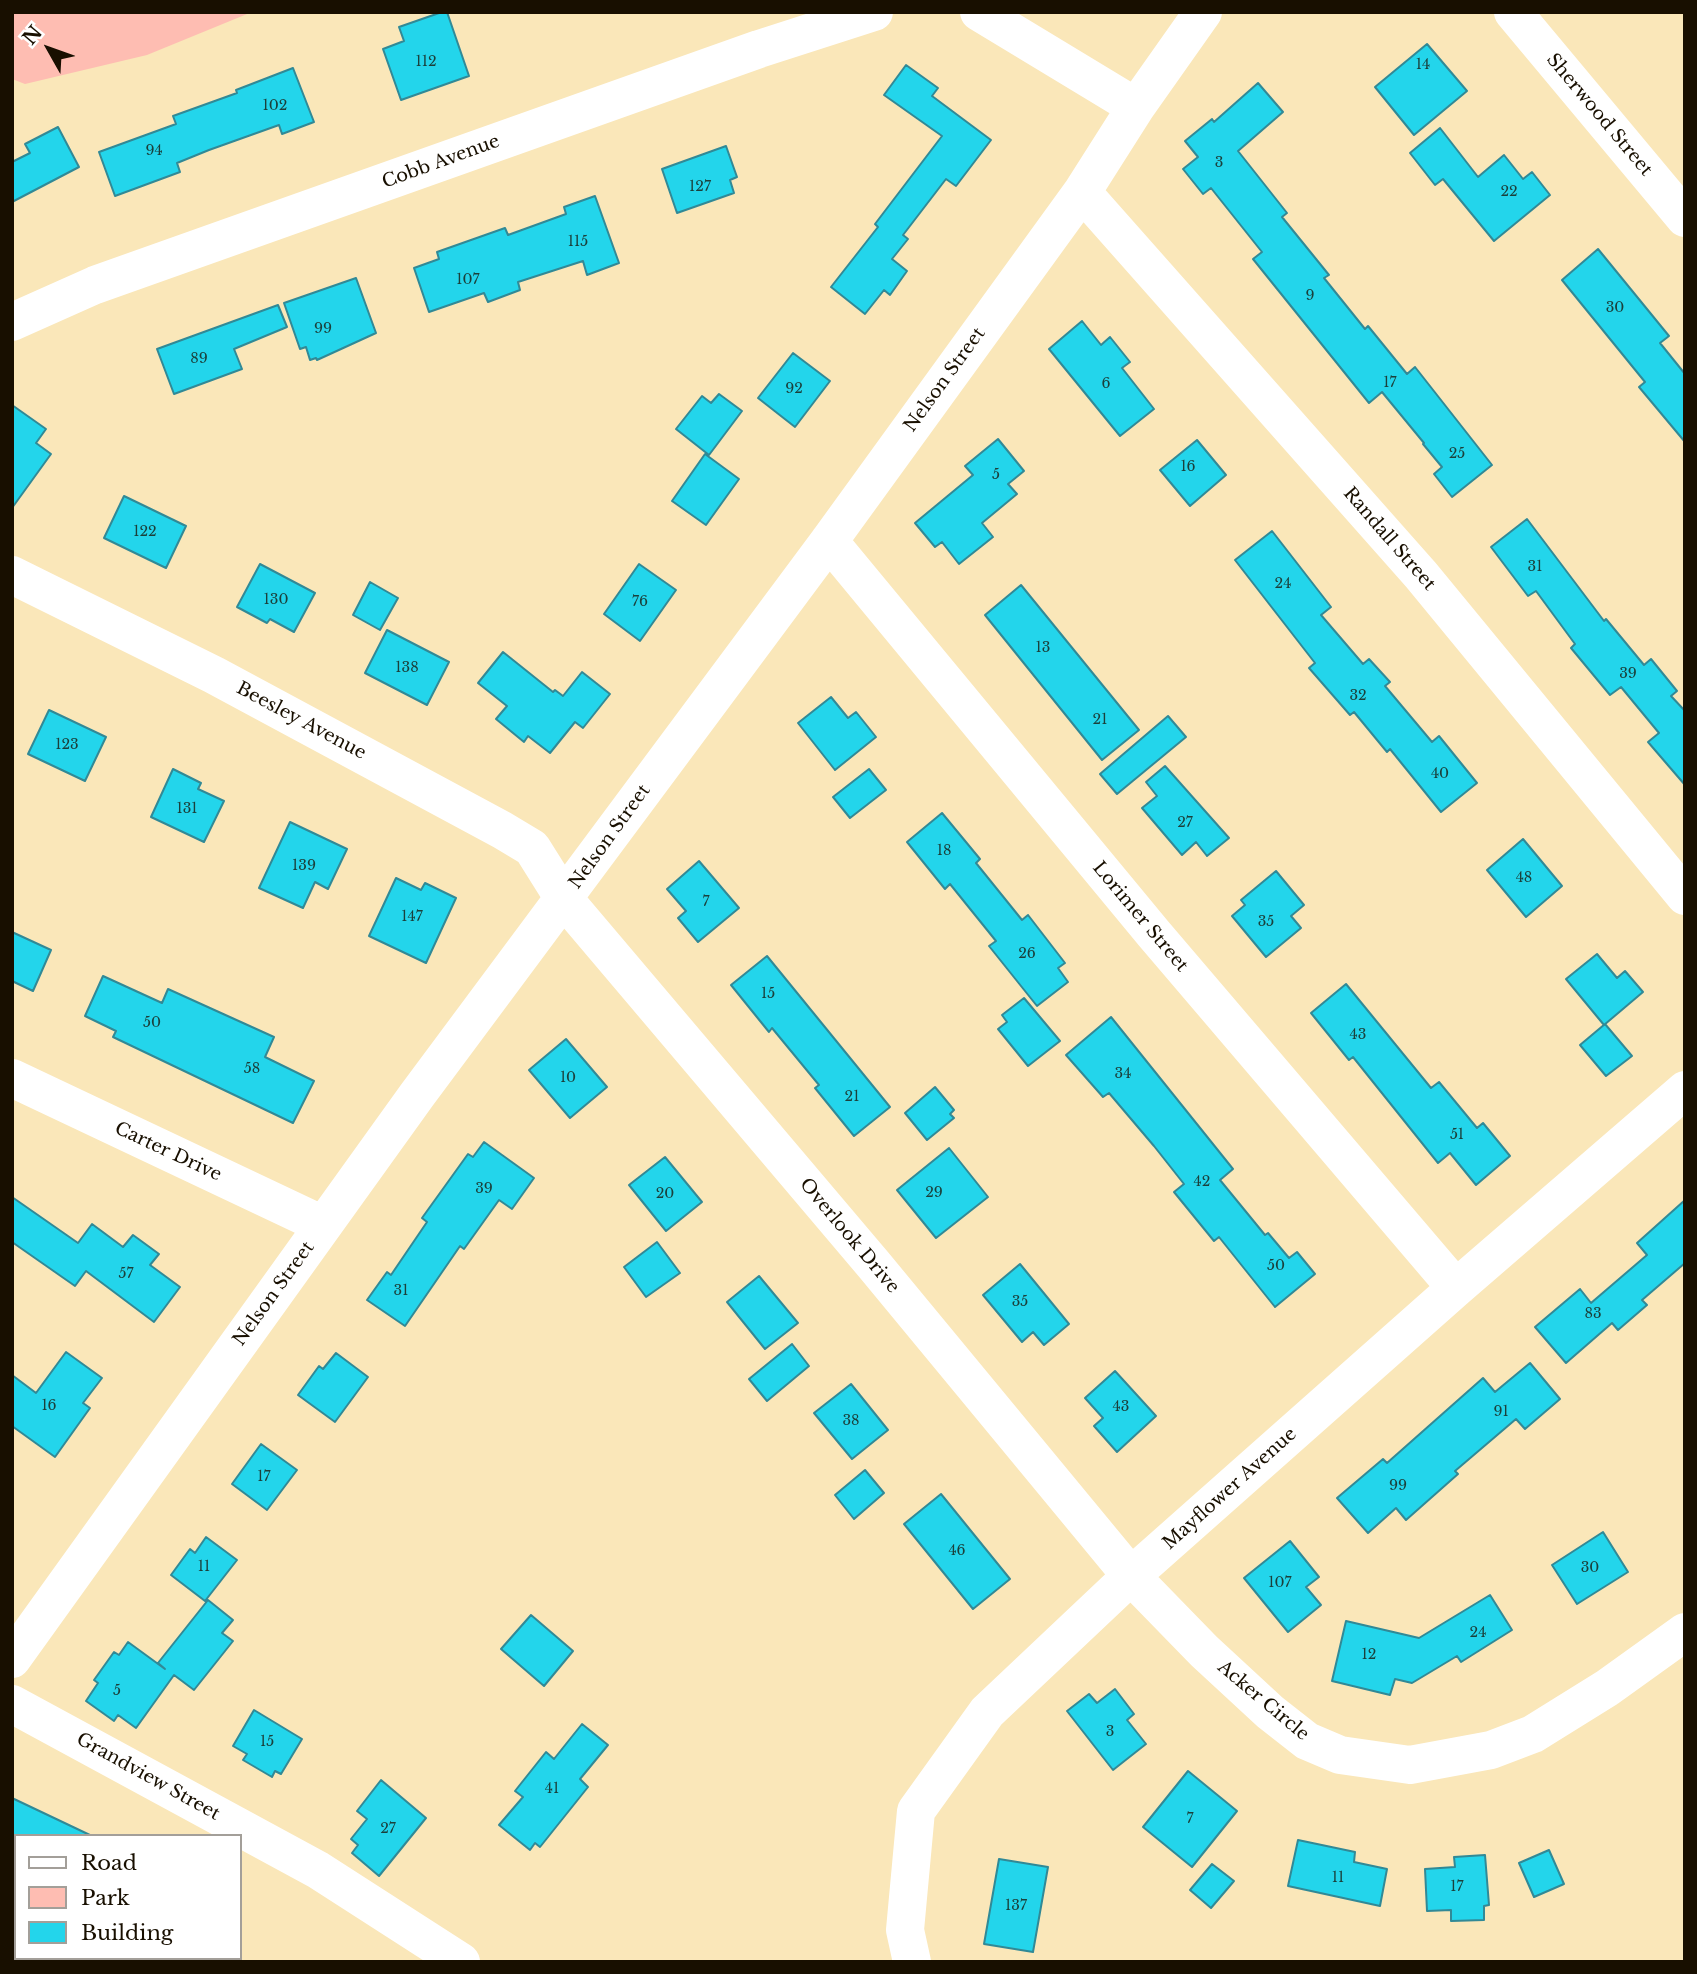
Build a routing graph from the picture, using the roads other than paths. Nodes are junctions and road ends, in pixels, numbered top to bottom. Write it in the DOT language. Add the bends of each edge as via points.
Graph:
graph roads {
  1 [pos="874,12"];
  2 [pos="979,12"];
  3 [pos="1203,12"];
  4 [pos="1513,12"];
  5 [pos="1136,107"];
  6 [pos="1082,192"];
  7 [pos="1685,218"];
  8 [pos="12,322"];
  9 [pos="829,541"];
  10 [pos="12,575"];
  11 [pos="1685,896"];
  12 [pos="564,899"];
  13 [pos="12,1079"];
  14 [pos="1685,1090"];
  15 [pos="323,1225"];
  16 [pos="1456,1289"];
  17 [pos="1131,1576"];
  18 [pos="1685,1632"];
  19 [pos="12,1659"];
  20 [pos="12,1704"];
  21 [pos="461,1962"];
  22 [pos="912,1962"];
  1 -- 8 [label="street, Cobb Avenue" via="746,53 94,285"];
  2 -- 5 [label="street"];
  3 -- 5 [label="street, Nelson Street"];
  4 -- 7 [label="street, Sherwood Street"];
  5 -- 6 [label="street, Nelson Street"];
  6 -- 9 [label="street, Nelson Street"];
  6 -- 11 [label="street, Randall Street" via="1421,575"];
  9 -- 12 [label="street, Nelson Street"];
  9 -- 16 [label="street, Lorimer Street"];
  10 -- 12 [label="street, Beesley Avenue" via="214,675 502,830 532,848"];
  12 -- 15 [label="street, Nelson Street"];
  12 -- 17 [label="street, Overlook Drive"];
  13 -- 15 [label="street, Carter Drive"];
  14 -- 16 [label="street, Mayflower Avenue"];
  15 -- 19 [label="street, Nelson Street"];
  16 -- 17 [label="street, Mayflower Avenue"];
  17 -- 18 [label="street, Acker Circle" via="1203,1651 1307,1741 1340,1755 1410,1765 1491,1750 1533,1734"];
  17 -- 22 [label="street, Mayflower Avenue" via="987,1712 916,1811 905,1930"];
  20 -- 21 [label="street, Grandview Street" via="318,1870"];
}
